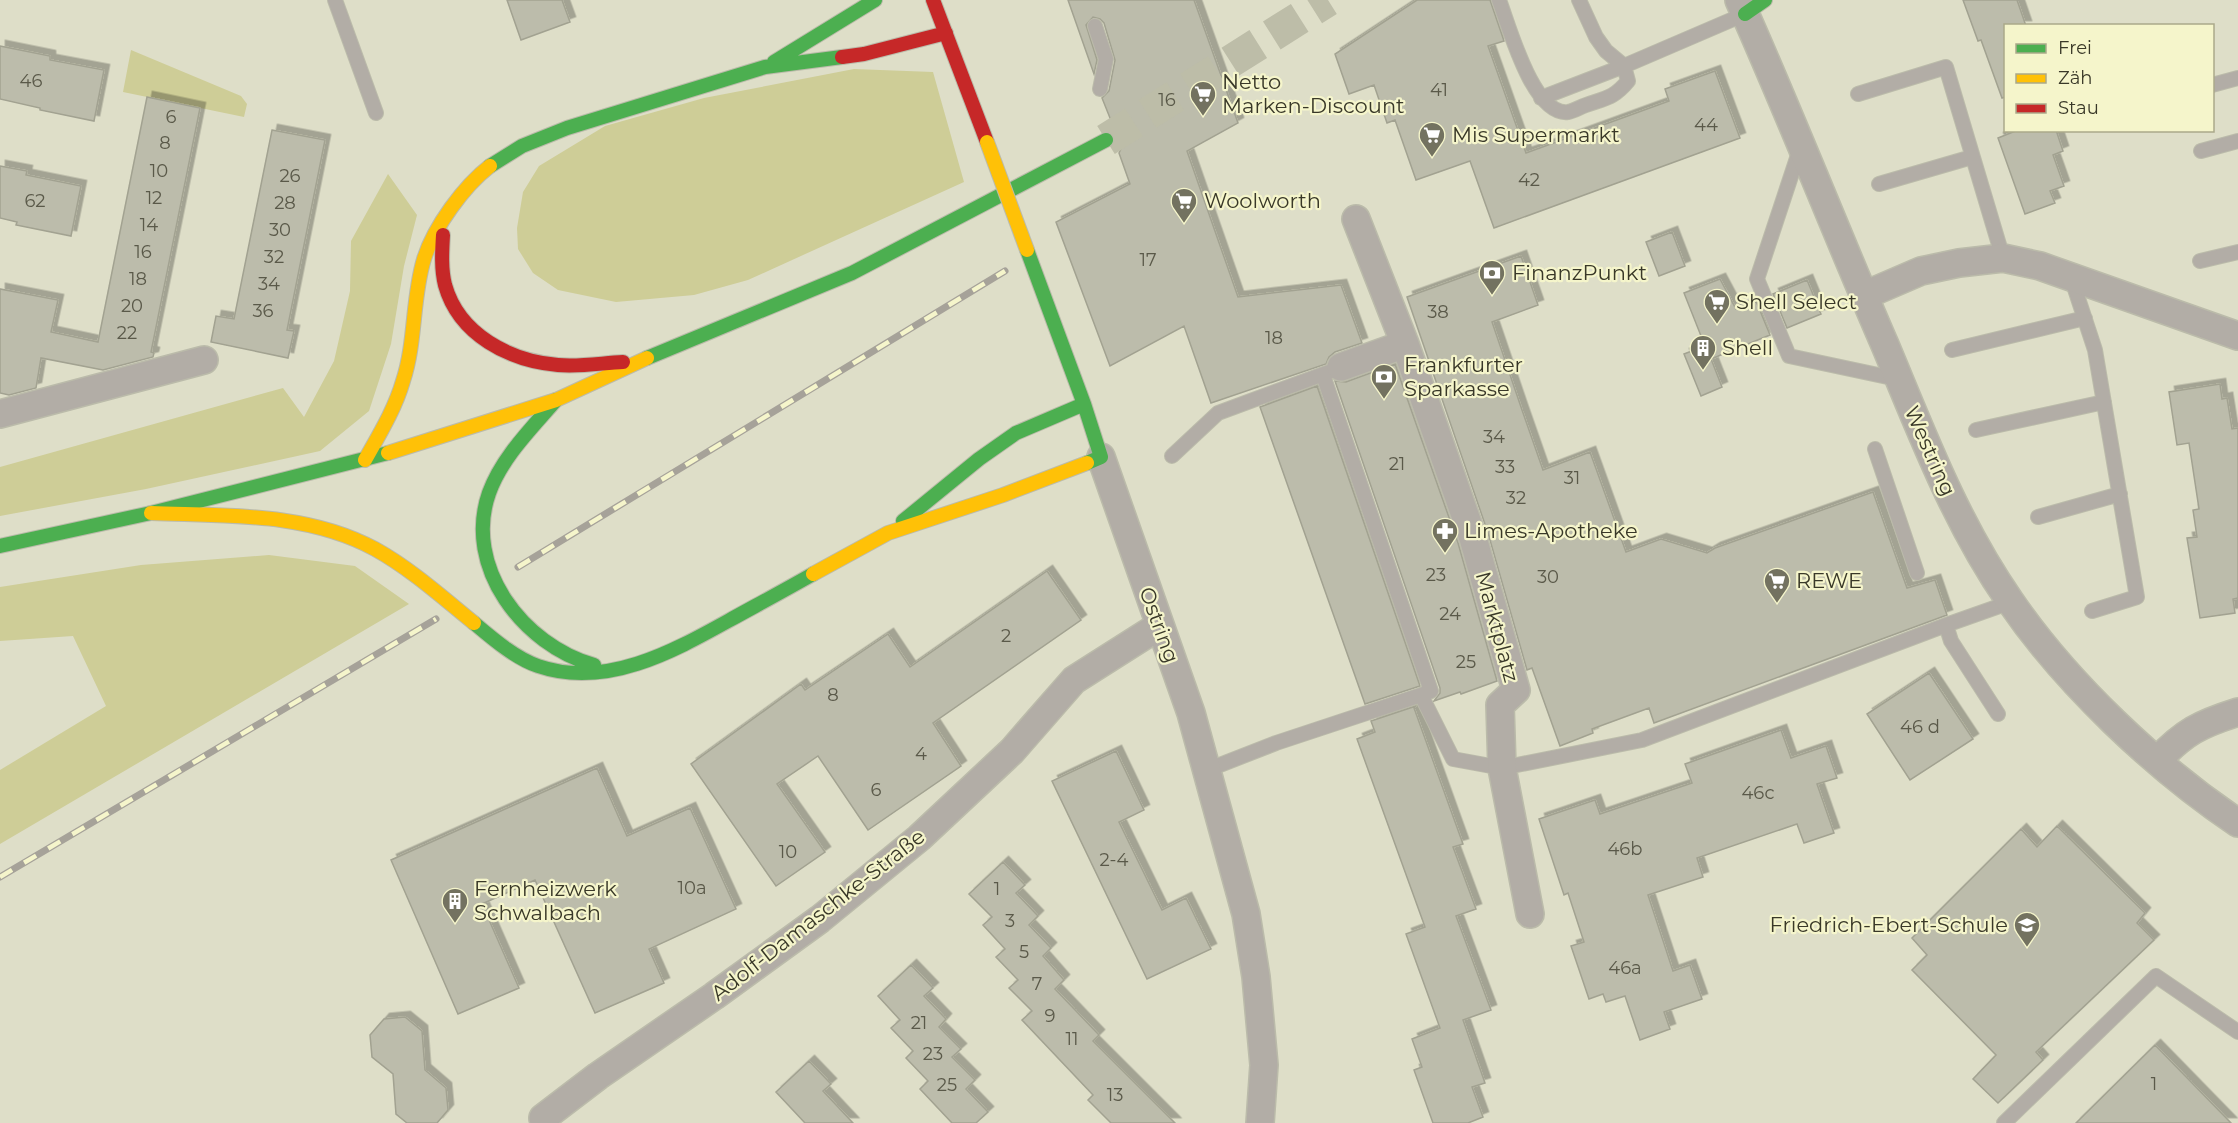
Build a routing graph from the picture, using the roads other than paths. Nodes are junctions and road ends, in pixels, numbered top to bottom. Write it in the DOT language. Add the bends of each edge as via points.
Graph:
graph roads {
  1 [pos="335,0"];
  2 [pos="875,0"];
  3 [pos="933,0"];
  4 [pos="1499,0"];
  5 [pos="1579,0"];
  6 [pos="1750,4"];
  7 [pos="1095,26"];
  8 [pos="946,33"];
  9 [pos="1624,66"];
  10 [pos="765,67"];
  11 [pos="2238,78"];
  12 [pos="2214,84"];
  13 [pos="1100,89"];
  14 [pos="1858,94"];
  15 [pos="1541,98"];
  16 [pos="376,112"];
  17 [pos="1106,140"];
  18 [pos="2238,141"];
  19 [pos="1801,144"];
  20 [pos="2201,151"];
  21 [pos="1972,157"];
  22 [pos="1879,184"];
  23 [pos="450,212"];
  24 [pos="1356,219"];
  25 [pos="2238,252"];
  26 [pos="2003,258"];
  27 [pos="2200,261"];
  28 [pos="2070,277"];
  29 [pos="1863,296"];
  30 [pos="2085,318"];
  31 [pos="2238,336"];
  32 [pos="1405,344"];
  33 [pos="1952,350"];
  34 [pos="204,360"];
  35 [pos="639,361"];
  36 [pos="1332,371"];
  37 [pos="1897,379"];
  38 [pos="556,400"];
  39 [pos="2104,402"];
  40 [pos="1084,404"];
  41 [pos="0,414"];
  42 [pos="1976,430"];
  43 [pos="1875,449"];
  44 [pos="1172,456"];
  45 [pos="1101,457"];
  46 [pos="365,460"];
  47 [pos="2120,494"];
  48 [pos="151,513"];
  49 [pos="2038,517"];
  50 [pos="888,533"];
  51 [pos="0,546"];
  52 [pos="1917,573"];
  53 [pos="2011,602"];
  54 [pos="2092,611"];
  55 [pos="1946,625"];
  56 [pos="1159,626"];
  57 [pos="613,669"];
  58 [pos="1421,695"];
  59 [pos="2238,712"];
  60 [pos="1998,714"];
  61 [pos="2157,761"];
  62 [pos="1502,768"];
  63 [pos="1207,770"];
  64 [pos="2238,823"];
  65 [pos="1530,914"];
  66 [pos="2238,1032"];
  67 [pos="543,1118"];
  68 [pos="1260,1123"];
  69 [pos="2004,1123"];
  1 -- 16 [label="lane"];
  2 -- 10 [label="main road"];
  3 -- 8 [label="main road, Ostring"];
  4 -- 15 [label="lane"];
  5 -- 9 [label="lane" via="1596,37"];
  6 -- 9 [label="lane"];
  6 -- 19 [label="street, Westring"];
  7 -- 13 [label="lane" via="1106,59"];
  8 -- 10 [label="main road" via="864,54"];
  8 -- 40 [label="main road, Ostring, bridge"];
  9 -- 15 [label="lane"];
  9 -- 15 [label="lane" via="1628,81 1618,94 1567,112 1550,107"];
  10 -- 23 [label="main road" via="567,128 522,146 482,172"];
  11 -- 12 [label="lane"];
  14 -- 21 [label="lane" via="1946,67"];
  17 -- 35 [label="main road" via="852,273"];
  18 -- 20 [label="lane"];
  19 -- 29 [label="street, Westring"];
  19 -- 37 [label="lane" via="1757,279 1789,356"];
  21 -- 22 [label="lane"];
  21 -- 26 [label="lane"];
  23 -- 35 [label="main road" via="442,238 441,271 449,300 482,340 506,353 558,365"];
  23 -- 46 [label="main road" via="424,259 404,380"];
  24 -- 32 [label="street, Marktplatz"];
  25 -- 27 [label="lane"];
  26 -- 28 [label="street"];
  26 -- 29 [label="street" via="1921,271"];
  28 -- 30 [label="lane"];
  28 -- 31 [label="street"];
  29 -- 37 [label="street, Westring"];
  30 -- 33 [label="lane"];
  30 -- 39 [label="lane" via="2096,350"];
  32 -- 36 [label="street"];
  32 -- 62 [label="street, Marktplatz" via="1473,538 1516,690 1500,705"];
  34 -- 41 [label="street"];
  35 -- 38 [label="main road"];
  36 -- 44 [label="lane" via="1218,413"];
  36 -- 58 [label="lane" via="1431,691"];
  37 -- 53 [label="street, Westring" via="1949,496"];
  38 -- 46 [label="main road"];
  38 -- 57 [label="main road" via="517,444 497,474 486,505 486,565 513,612 535,633 586,663"];
  39 -- 42 [label="lane"];
  39 -- 47 [label="lane"];
  40 -- 45 [label="main road, Ostring"];
  40 -- 50 [label="main road" via="1016,434"];
  43 -- 52 [label="lane"];
  45 -- 50 [label="main road"];
  45 -- 56 [label="street, Ostring"];
  46 -- 48 [label="main road"];
  47 -- 49 [label="lane"];
  47 -- 54 [label="lane" via="2137,597"];
  48 -- 51 [label="main road"];
  48 -- 57 [label="main road" via="285,520 351,537 389,556 526,661 567,671"];
  50 -- 57 [label="main road" via="671,652"];
  53 -- 55 [label="lane"];
  53 -- 61 [label="street, Westring" via="2073,679"];
  55 -- 60 [label="lane" via="1950,641"];
  55 -- 62 [label="lane" via="1642,740"];
  56 -- 63 [label="street, Ostring"];
  56 -- 67 [label="street, Adolf-Damaschke-Straße" via="1074,680 1012,751 919,838 820,919"];
  58 -- 62 [label="lane" via="1453,759"];
  58 -- 63 [label="lane"];
  59 -- 61 [label="street" via="2195,728"];
  61 -- 64 [label="street, Westring"];
  62 -- 65 [label="street, Marktplatz"];
  63 -- 68 [label="street, Ostring" via="1246,914 1256,977 1264,1065"];
  66 -- 69 [label="lane" via="2156,976"];
}
